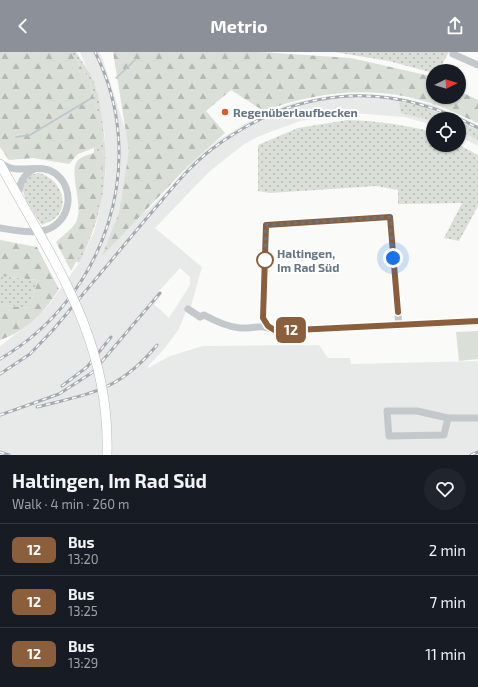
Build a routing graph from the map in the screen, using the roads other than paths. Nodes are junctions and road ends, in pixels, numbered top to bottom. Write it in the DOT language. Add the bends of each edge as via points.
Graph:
graph roads {
  1 [pos="453,54"];
  2 [pos="478,65"];
  3 [pos="0,164"];
  4 [pos="34,169"];
  5 [pos="4,177"];
  6 [pos="18,196"];
  7 [pos="0,228"];
  8 [pos="188,309"];
  9 [pos="478,322"];
  10 [pos="268,326"];
  11 [pos="399,326"];
  12 [pos="448,418"];
  13 [pos="478,418"];
  14 [pos="106,455"];
  1 -- 2 [label="street"];
  3 -- 4 [label="street" via="14,169"];
  3 -- 5 [label="main road"];
  4 -- 6 [label="street" via="21,181"];
  4 -- 7 [label="street" via="50,171 65,184 68,198 65,214 54,226 39,232"];
  5 -- 6 [label="main road"];
  6 -- 14 [label="main road, bridge" via="65,279 88,333 103,394"];
  8 -- 10 [label="street" via="200,317 204,315 216,322 239,328"];
  9 -- 11 [label="street"];
  10 -- 11 [label="street" via="276,331"];
  10 -- 11 [label="street" via="263,318 266,225 390,217"];
  12 -- 12 [label="street" via="417,411 387,411 389,436 444,435"];
  12 -- 13 [label="street"];
}
